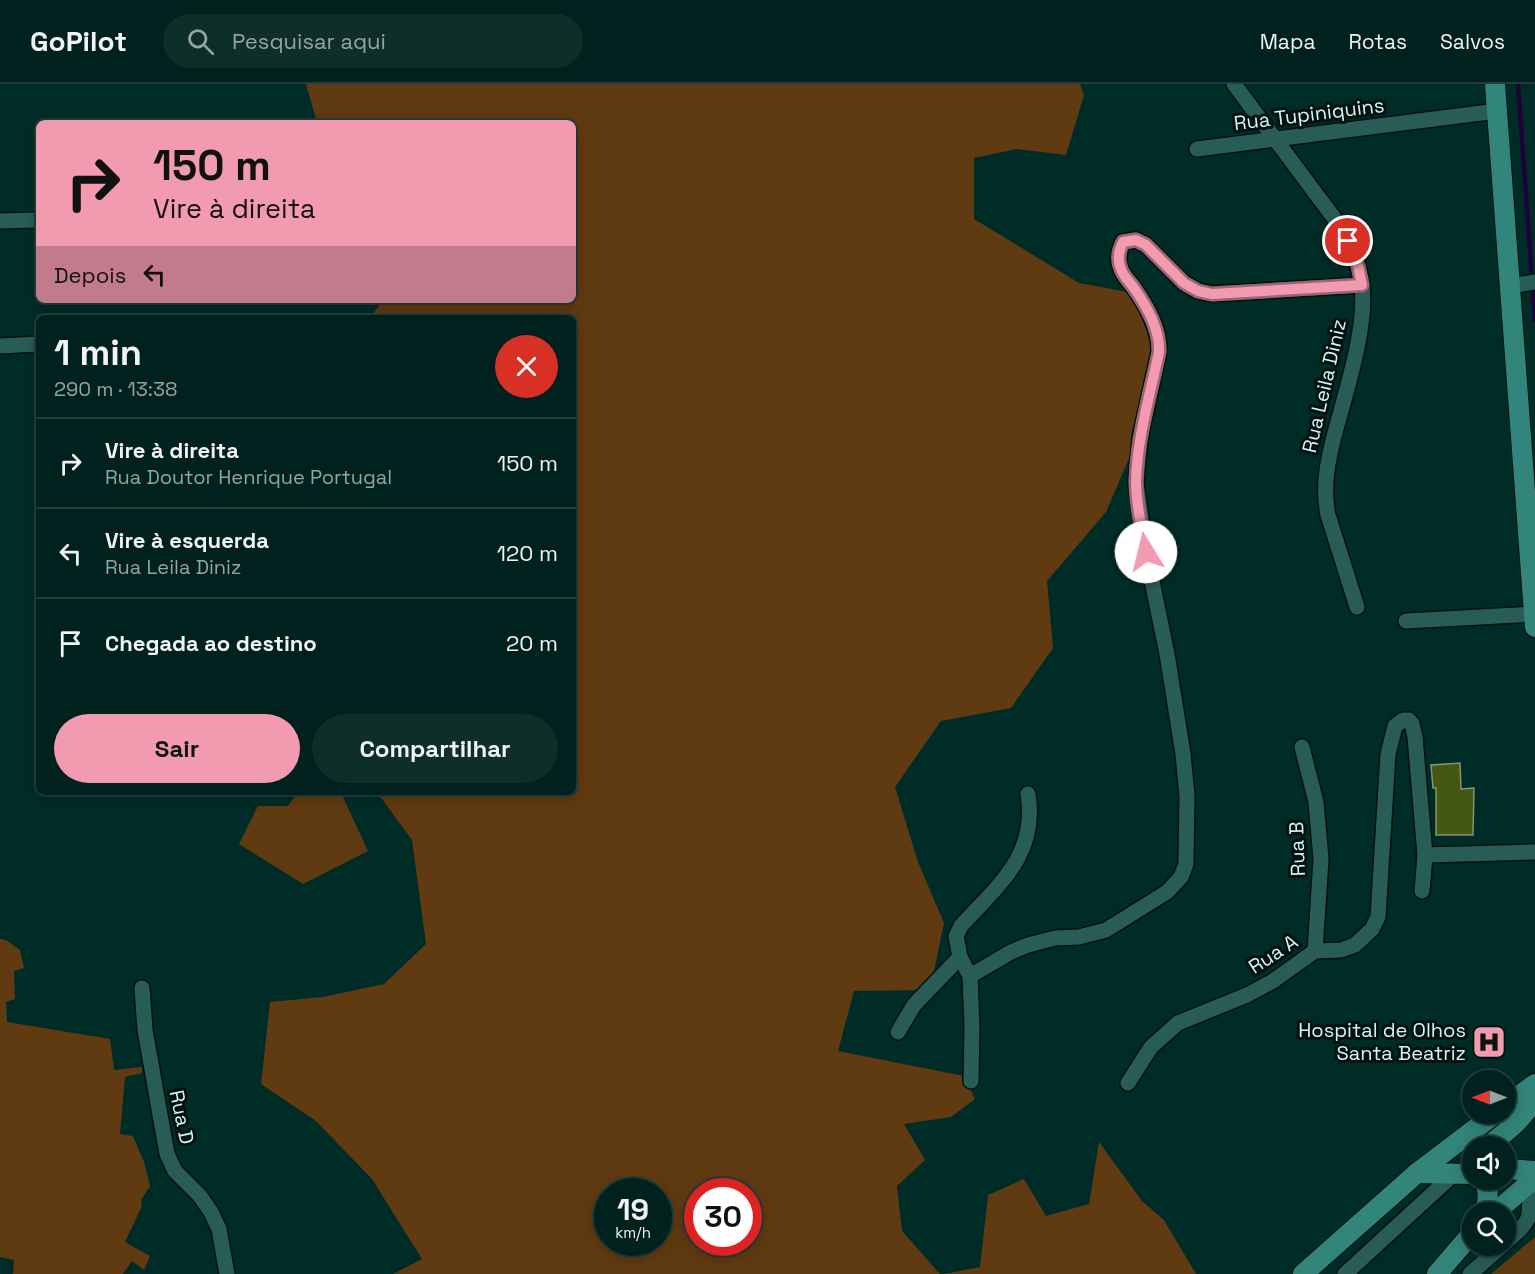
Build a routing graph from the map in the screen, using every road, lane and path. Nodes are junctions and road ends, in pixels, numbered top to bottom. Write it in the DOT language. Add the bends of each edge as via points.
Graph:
graph roads {
  1 [pos="1234,84"];
  2 [pos="1495,84"];
  3 [pos="1497,111"];
  4 [pos="1275,139"];
  5 [pos="1197,148"];
  6 [pos="35,220"];
  7 [pos="0,221"];
  8 [pos="1523,284"];
  9 [pos="1362,285"];
  10 [pos="36,344"];
  11 [pos="0,346"];
  12 [pos="1357,607"];
  13 [pos="1534,620"];
  14 [pos="1406,621"];
  15 [pos="1302,747"];
  16 [pos="1028,794"];
  17 [pos="1535,852"];
  18 [pos="1425,855"];
  19 [pos="1422,891"];
  20 [pos="1315,951"];
  21 [pos="960,957"];
  22 [pos="970,976"];
  23 [pos="142,988"];
  24 [pos="898,1032"];
  25 [pos="971,1082"];
  26 [pos="1128,1083"];
  27 [pos="1535,1084"];
  28 [pos="1535,1095"];
  29 [pos="1516,1098"];
  30 [pos="1482,1124"];
  31 [pos="1499,1136"];
  32 [pos="1462,1168"];
  33 [pos="1462,1172"];
  34 [pos="1516,1172"];
  35 [pos="1417,1173"];
  36 [pos="1533,1178"];
  37 [pos="1507,1202"];
  38 [pos="1532,1207"];
  39 [pos="1516,1233"];
  40 [pos="1462,1244"];
  41 [pos="1490,1256"];
  42 [pos="227,1274"];
  43 [pos="1303,1274"];
  44 [pos="1345,1274"];
  45 [pos="1437,1274"];
  46 [pos="1470,1274"];
  1 -- 4 [label="street, Rua Leila Diniz"];
  2 -- 3 [label="main road"];
  3 -- 4 [label="street, Rua Tupiniquins"];
  3 -- 8 [label="main road"];
  4 -- 5 [label="street, Rua Tupiniquins"];
  4 -- 9 [label="street, Rua Leila Diniz" via="1348,241"];
  6 -- 7 [label="street"];
  8 -- 13 [label="main road"];
  9 -- 12 [label="street, Rua Leila Diniz" via="1353,366 1325,478 1328,515"];
  9 -- 22 [label="street" via="1212,294 1184,283 1146,245 1136,240 1123,242 1119,252 1121,269 1159,339 1140,438 1136,482 1183,754 1186,864 1181,878 1167,892 1106,930 1028,945"];
  10 -- 11 [label="street"];
  13 -- 14 [label="street"];
  15 -- 20 [label="street, Rua B" via="1316,801 1321,859"];
  16 -- 21 [label="street" via="1029,830 1023,853 961,926 957,936"];
  17 -- 18 [label="street"];
  18 -- 19 [label="street"];
  18 -- 20 [label="street, Rua A" via="1415,737 1412,724 1403,720 1395,726 1388,754 1378,917 1355,945"];
  20 -- 26 [label="street, Rua A" via="1247,995 1178,1023 1151,1047"];
  21 -- 22 [label="street"];
  21 -- 24 [label="street" via="914,1005"];
  22 -- 25 [label="street"];
  23 -- 42 [label="street, Rua D" via="145,1030 167,1154 175,1171 211,1212 219,1229"];
  27 -- 29 [label="main road"];
  28 -- 31 [label="main road" via="1526,1112"];
  30 -- 35 [label="main road"];
  32 -- 35 [label="main road"];
  33 -- 44 [label="street"];
  34 -- 36 [label="main road"];
  35 -- 43 [label="main road"];
  36 -- 37 [label="main road"];
  36 -- 38 [label="street"];
  38 -- 39 [label="street" via="1526,1224"];
  40 -- 45 [label="main road"];
  41 -- 46 [label="street"];
}
